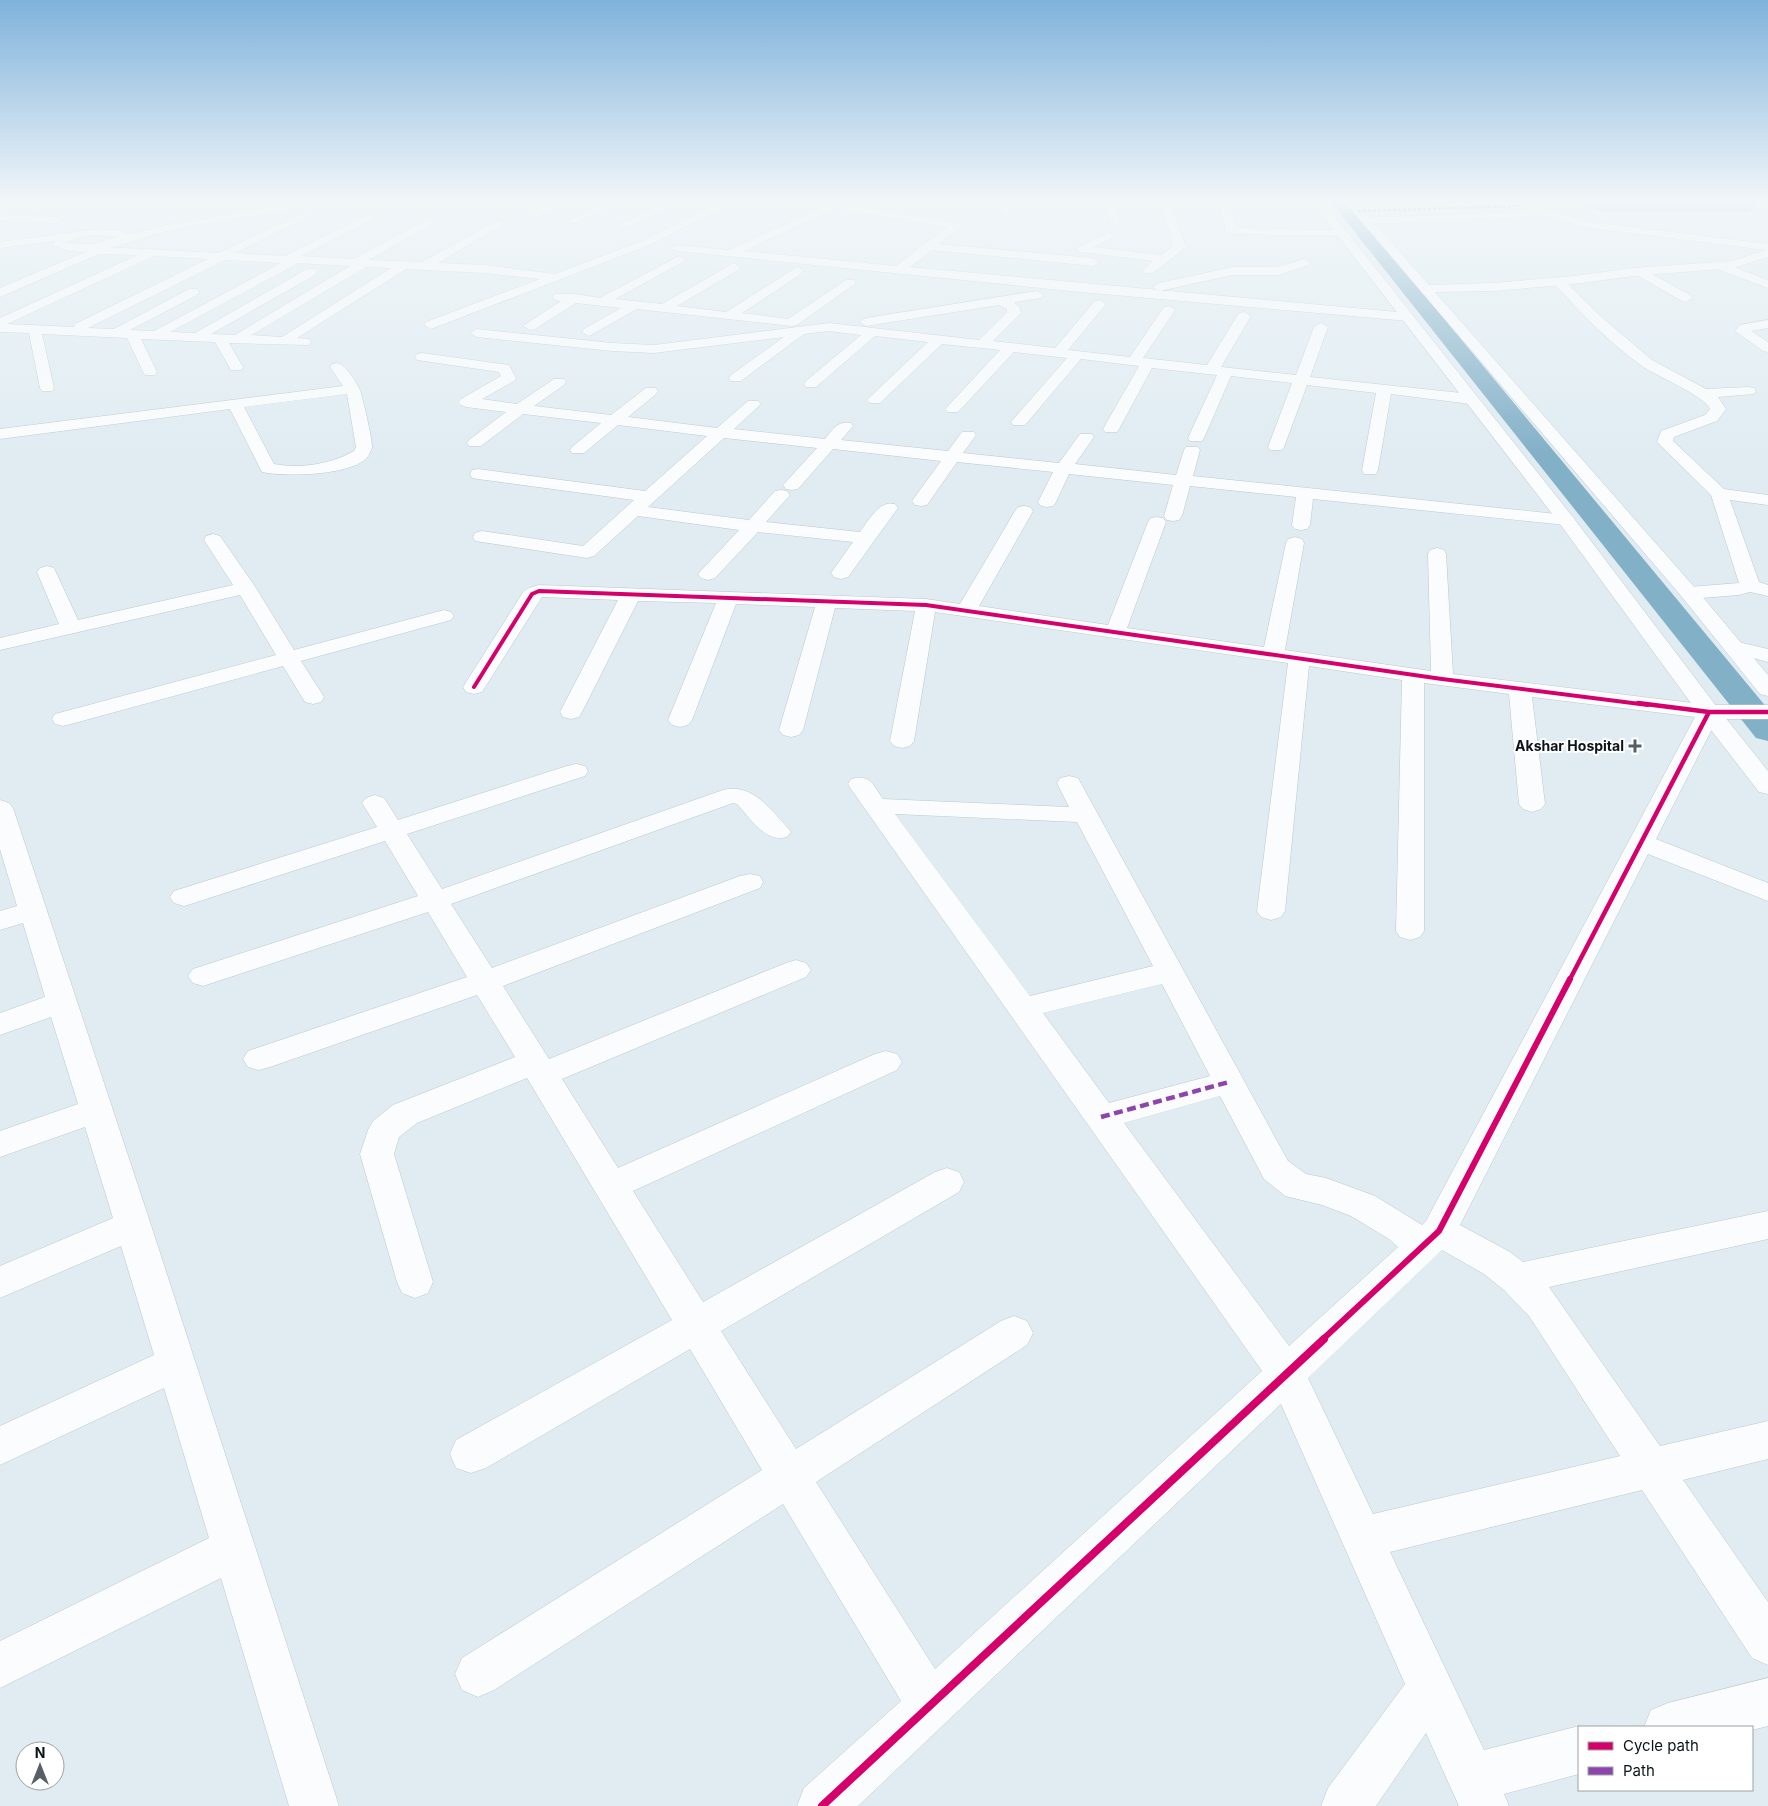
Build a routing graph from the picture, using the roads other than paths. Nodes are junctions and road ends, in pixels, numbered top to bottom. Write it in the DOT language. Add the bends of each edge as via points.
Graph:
graph roads {
  1 [pos="15,286"];
  2 [pos="80,286"];
  3 [pos="161,286"];
  4 [pos="202,286"];
  5 [pos="243,286"];
  6 [pos="287,286"];
  7 [pos="322,286"];
  8 [pos="370,286"];
  9 [pos="530,286"];
  10 [pos="626,286"];
  11 [pos="702,286"];
  12 [pos="774,286"];
  13 [pos="846,286"];
  14 [pos="1065,286"];
  15 [pos="1163,286"];
  16 [pos="1383,286"];
  17 [pos="1423,286"];
  18 [pos="1477,286"];
  19 [pos="1563,286"];
  20 [pos="1666,286"];
  21 [pos="1425,289"];
  22 [pos="0,293"];
  23 [pos="1134,293"];
  24 [pos="1037,295"];
  25 [pos="559,296"];
  26 [pos="575,298"];
  27 [pos="1686,298"];
  28 [pos="1000,300"];
  29 [pos="603,301"];
  30 [pos="1100,304"];
  31 [pos="635,305"];
  32 [pos="665,308"];
  33 [pos="1169,310"];
  34 [pos="700,312"];
  35 [pos="730,316"];
  36 [pos="1244,316"];
  37 [pos="1408,317"];
  38 [pos="1,322"];
  39 [pos="684,322"];
  40 [pos="1768,324"];
  41 [pos="45,325"];
  42 [pos="431,325"];
  43 [pos="530,326"];
  44 [pos="797,326"];
  45 [pos="80,327"];
  46 [pos="829,327"];
  47 [pos="1321,327"];
  48 [pos="0,328"];
  49 [pos="160,332"];
  50 [pos="589,332"];
  51 [pos="872,332"];
  52 [pos="126,333"];
  53 [pos="477,333"];
  54 [pos="201,334"];
  55 [pos="241,336"];
  56 [pos="289,337"];
  57 [pos="939,339"];
  58 [pos="221,340"];
  59 [pos="788,340"];
  60 [pos="304,342"];
  61 [pos="982,344"];
  62 [pos="612,347"];
  63 [pos="1011,347"];
  64 [pos="1768,348"];
  65 [pos="1059,352"];
  66 [pos="1078,354"];
  67 [pos="422,357"];
  68 [pos="698,358"];
  69 [pos="661,362"];
  70 [pos="1141,362"];
  71 [pos="236,366"];
  72 [pos="337,367"];
  73 [pos="1219,370"];
  74 [pos="150,372"];
  75 [pos="736,378"];
  76 [pos="1301,379"];
  77 [pos="559,382"];
  78 [pos="811,384"];
  79 [pos="47,388"];
  80 [pos="353,389"];
  81 [pos="1384,389"];
  82 [pos="651,391"];
  83 [pos="1749,391"];
  84 [pos="1702,394"];
  85 [pos="1471,398"];
  86 [pos="1520,399"];
  87 [pos="874,400"];
  88 [pos="235,404"];
  89 [pos="753,404"];
  90 [pos="519,409"];
  91 [pos="953,409"];
  92 [pos="614,420"];
  93 [pos="1019,422"];
  94 [pos="845,426"];
  95 [pos="1111,429"];
  96 [pos="720,433"];
  97 [pos="0,434"];
  98 [pos="968,434"];
  99 [pos="1086,436"];
  100 [pos="474,443"];
  101 [pos="830,444"];
  102 [pos="1276,447"];
  103 [pos="578,450"];
  104 [pos="953,456"];
  105 [pos="1063,469"];
  106 [pos="1370,470"];
  107 [pos="478,474"];
  108 [pos="1182,481"];
  109 [pos="1305,493"];
  110 [pos="1719,493"];
  111 [pos="648,497"];
  112 [pos="1768,500"];
  113 [pos="921,501"];
  114 [pos="1047,502"];
  115 [pos="889,508"];
  116 [pos="634,510"];
  117 [pos="1024,511"];
  118 [pos="1566,520"];
  119 [pos="753,526"];
  120 [pos="482,537"];
  121 [pos="865,538"];
  122 [pos="213,540"];
  123 [pos="1437,554"];
  124 [pos="47,572"];
  125 [pos="841,573"];
  126 [pos="708,574"];
  127 [pos="246,588"];
  128 [pos="1759,589"];
  129 [pos="1689,593"];
  130 [pos="631,595"];
  131 [pos="728,598"];
  132 [pos="826,602"];
  133 [pos="926,605"];
  134 [pos="966,611"];
  135 [pos="444,616"];
  136 [pos="71,628"];
  137 [pos="1115,633"];
  138 [pos="0,644"];
  139 [pos="1734,647"];
  140 [pos="1273,656"];
  141 [pos="1768,656"];
  142 [pos="288,659"];
  143 [pos="1299,659"];
  144 [pos="1413,676"];
  145 [pos="1442,680"];
  146 [pos="474,687"];
  147 [pos="1768,688"];
  148 [pos="1520,689"];
  149 [pos="314,697"];
  150 [pos="571,712"];
  151 [pos="1708,712"];
  152 [pos="1768,712"];
  153 [pos="63,719"];
  154 [pos="680,720"];
  155 [pos="791,730"];
  156 [pos="902,741"];
  157 [pos="576,772"];
  158 [pos="1069,783"];
  159 [pos="1768,787"];
  160 [pos="1532,804"];
  161 [pos="1086,815"];
  162 [pos="384,817"];
  163 [pos="3,825"];
  164 [pos="778,832"];
  165 [pos="1641,842"];
  166 [pos="750,882"];
  167 [pos="1768,893"];
  168 [pos="184,897"];
  169 [pos="436,900"];
  170 [pos="1271,911"];
  171 [pos="16,916"];
  172 [pos="1410,931"];
  173 [pos="796,970"];
  174 [pos="1170,972"];
  175 [pos="203,976"];
  176 [pos="486,981"];
  177 [pos="62,1002"];
  178 [pos="1022,1008"];
  179 [pos="0,1024"];
  180 [pos="259,1059"];
  181 [pos="886,1062"];
  182 [pos="539,1068"];
  183 [pos="1229,1082"];
  184 [pos="96,1110"];
  185 [pos="1101,1117"];
  186 [pos="0,1144"];
  187 [pos="947,1182"];
  188 [pos="611,1186"];
  189 [pos="133,1225"];
  190 [pos="1768,1225"];
  191 [pos="1431,1239"];
  192 [pos="1517,1279"];
  193 [pos="0,1282"];
  194 [pos="416,1282"];
  195 [pos="697,1325"];
  196 [pos="1014,1334"];
  197 [pos="175,1364"];
  198 [pos="1286,1374"];
  199 [pos="1768,1440"];
  200 [pos="0,1446"];
  201 [pos="471,1454"];
  202 [pos="1651,1468"];
  203 [pos="790,1476"];
  204 [pos="1362,1538"];
  205 [pos="233,1549"];
  206 [pos="1768,1642"];
  207 [pos="0,1665"];
  208 [pos="478,1674"];
  209 [pos="1430,1688"];
  210 [pos="1768,1702"];
  211 [pos="930,1705"];
  212 [pos="1672,1726"];
  213 [pos="1578,1750"];
  214 [pos="1478,1792"];
  215 [pos="314,1806"];
  216 [pos="822,1806"];
  217 [pos="1346,1806"];
  1 -- 22 [label="street"];
  2 -- 38 [label="street"];
  3 -- 45 [label="street"];
  4 -- 52 [label="street"];
  5 -- 49 [label="street"];
  6 -- 54 [label="street"];
  7 -- 55 [label="street"];
  8 -- 56 [label="street"];
  9 -- 42 [label="street"];
  10 -- 29 [label="street"];
  11 -- 32 [label="street"];
  12 -- 35 [label="street"];
  13 -- 44 [label="street"];
  14 -- 23 [label="street"];
  15 -- 23 [label="street"];
  16 -- 37 [label="street"];
  17 -- 21 [label="street"];
  18 -- 21 [label="street"];
  19 -- 84 [label="street" via="1594,318 1647,363"];
  20 -- 27 [label="street"];
  21 -- 86 [label="street"];
  23 -- 37 [label="street"];
  24 -- 28 [label="street"];
  25 -- 26 [label="street"];
  26 -- 29 [label="street"];
  26 -- 43 [label="street"];
  28 -- 46 [label="street"];
  28 -- 61 [label="street" via="1013,308 1014,313"];
  29 -- 31 [label="street"];
  30 -- 65 [label="street"];
  31 -- 32 [label="street"];
  31 -- 50 [label="street"];
  32 -- 34 [label="street"];
  33 -- 70 [label="street"];
  34 -- 35 [label="street"];
  34 -- 39 [label="street"];
  35 -- 44 [label="street"];
  36 -- 73 [label="street"];
  37 -- 85 [label="street"];
  40 -- 64 [label="street" via="1742,331"];
  41 -- 48 [label="street"];
  41 -- 52 [label="street"];
  41 -- 79 [label="street"];
  44 -- 46 [label="street"];
  44 -- 59 [label="street"];
  44 -- 62 [label="street" via="665,342 637,349"];
  46 -- 51 [label="street"];
  47 -- 76 [label="street"];
  51 -- 57 [label="street"];
  51 -- 78 [label="street"];
  52 -- 58 [label="street"];
  52 -- 74 [label="street"];
  53 -- 62 [label="street"];
  57 -- 61 [label="street"];
  57 -- 87 [label="street"];
  58 -- 60 [label="street"];
  58 -- 71 [label="street"];
  59 -- 68 [label="street"];
  59 -- 75 [label="street"];
  61 -- 63 [label="street"];
  62 -- 69 [label="street" via="602,353 619,359"];
  63 -- 65 [label="street"];
  63 -- 91 [label="street"];
  65 -- 66 [label="street"];
  66 -- 70 [label="street"];
  66 -- 93 [label="street"];
  67 -- 90 [label="street" via="504,368 509,378 466,402"];
  70 -- 73 [label="street"];
  70 -- 95 [label="street"];
  72 -- 80 [label="street"];
  73 -- 76 [label="street"];
  73 -- 108 [label="street"];
  76 -- 81 [label="street"];
  76 -- 102 [label="street"];
  77 -- 90 [label="street"];
  80 -- 88 [label="street"];
  80 -- 88 [label="street" via="364,447 361,454 352,460 318,468 281,472 268,468"];
  81 -- 85 [label="street"];
  81 -- 106 [label="street"];
  82 -- 92 [label="street"];
  83 -- 84 [label="street"];
  84 -- 110 [label="street" via="1715,402 1716,413 1711,418 1667,434 1665,442"];
  85 -- 86 [label="street"];
  85 -- 118 [label="street"];
  86 -- 129 [label="street"];
  88 -- 97 [label="street"];
  89 -- 96 [label="street"];
  90 -- 92 [label="street"];
  90 -- 100 [label="street"];
  92 -- 96 [label="street"];
  92 -- 103 [label="street"];
  94 -- 101 [label="street"];
  96 -- 101 [label="street"];
  96 -- 111 [label="street"];
  98 -- 104 [label="street"];
  99 -- 105 [label="street"];
  101 -- 104 [label="street"];
  101 -- 119 [label="street"];
  104 -- 105 [label="street"];
  104 -- 113 [label="street"];
  105 -- 108 [label="street"];
  105 -- 114 [label="street"];
  107 -- 111 [label="street"];
  108 -- 109 [label="street"];
  108 -- 137 [label="street"];
  109 -- 118 [label="street" via="1433,513"];
  109 -- 140 [label="street"];
  110 -- 112 [label="street"];
  110 -- 128 [label="street"];
  111 -- 116 [label="street"];
  115 -- 121 [label="street"];
  116 -- 119 [label="street"];
  116 -- 120 [label="street" via="587,552"];
  117 -- 134 [label="street"];
  118 -- 151 [label="street"];
  119 -- 121 [label="street"];
  119 -- 126 [label="street"];
  121 -- 125 [label="street"];
  122 -- 127 [label="street"];
  123 -- 145 [label="street"];
  124 -- 136 [label="street"];
  127 -- 136 [label="street"];
  127 -- 142 [label="street"];
  128 -- 129 [label="street"];
  129 -- 139 [label="street"];
  130 -- 131 [label="street"];
  130 -- 146 [label="street" via="539,591 532,594"];
  130 -- 150 [label="street"];
  131 -- 132 [label="street"];
  131 -- 154 [label="street"];
  132 -- 133 [label="street"];
  132 -- 155 [label="street"];
  133 -- 134 [label="street"];
  133 -- 156 [label="street"];
  134 -- 137 [label="street"];
  135 -- 142 [label="street"];
  136 -- 138 [label="street"];
  137 -- 140 [label="street"];
  139 -- 141 [label="street"];
  139 -- 147 [label="street"];
  140 -- 143 [label="street"];
  142 -- 149 [label="street"];
  142 -- 153 [label="street"];
  143 -- 144 [label="street"];
  143 -- 170 [label="street"];
  144 -- 145 [label="street"];
  144 -- 172 [label="street"];
  145 -- 148 [label="street"];
  148 -- 151 [label="street"];
  148 -- 160 [label="street"];
  151 -- 152 [label="street"];
  151 -- 159 [label="street"];
  151 -- 165 [label="street"];
  157 -- 162 [label="street"];
  158 -- 161 [label="street"];
  161 -- 174 [label="street"];
  161 -- 178 [label="street" via="868,795"];
  162 -- 168 [label="street"];
  162 -- 169 [label="street"];
  163 -- 171 [label="street"];
  164 -- 169 [label="street" via="746,799 732,795"];
  165 -- 167 [label="street"];
  165 -- 191 [label="street"];
  166 -- 176 [label="street"];
  169 -- 175 [label="street"];
  169 -- 176 [label="street"];
  171 -- 177 [label="street"];
  173 -- 182 [label="street"];
  174 -- 178 [label="street"];
  174 -- 183 [label="street"];
  176 -- 180 [label="street"];
  176 -- 182 [label="street"];
  177 -- 179 [label="street"];
  177 -- 184 [label="street"];
  178 -- 185 [label="street"];
  181 -- 188 [label="street"];
  182 -- 188 [label="street"];
  182 -- 194 [label="street" via="406,1114 385,1130 377,1154"];
  183 -- 185 [label="street"];
  183 -- 191 [label="street" via="1276,1170 1297,1186 1326,1192 1363,1206 1402,1229"];
  184 -- 186 [label="street"];
  184 -- 189 [label="street"];
  185 -- 198 [label="street"];
  187 -- 195 [label="street"];
  188 -- 195 [label="street"];
  189 -- 193 [label="street"];
  189 -- 197 [label="street"];
  190 -- 192 [label="street"];
  191 -- 192 [label="street" via="1497,1263"];
  191 -- 198 [label="street"];
  192 -- 202 [label="street" via="1542,1304"];
  195 -- 201 [label="street"];
  195 -- 203 [label="street"];
  196 -- 203 [label="street"];
  197 -- 200 [label="street"];
  197 -- 205 [label="street"];
  198 -- 204 [label="street"];
  198 -- 211 [label="street"];
  199 -- 202 [label="street"];
  202 -- 204 [label="street"];
  202 -- 206 [label="street"];
  203 -- 208 [label="street"];
  203 -- 211 [label="street"];
  204 -- 209 [label="street"];
  205 -- 207 [label="street"];
  205 -- 215 [label="street"];
  209 -- 214 [label="street"];
  209 -- 217 [label="street"];
  210 -- 212 [label="street"];
  211 -- 216 [label="street"];
  213 -- 214 [label="street"];
}
